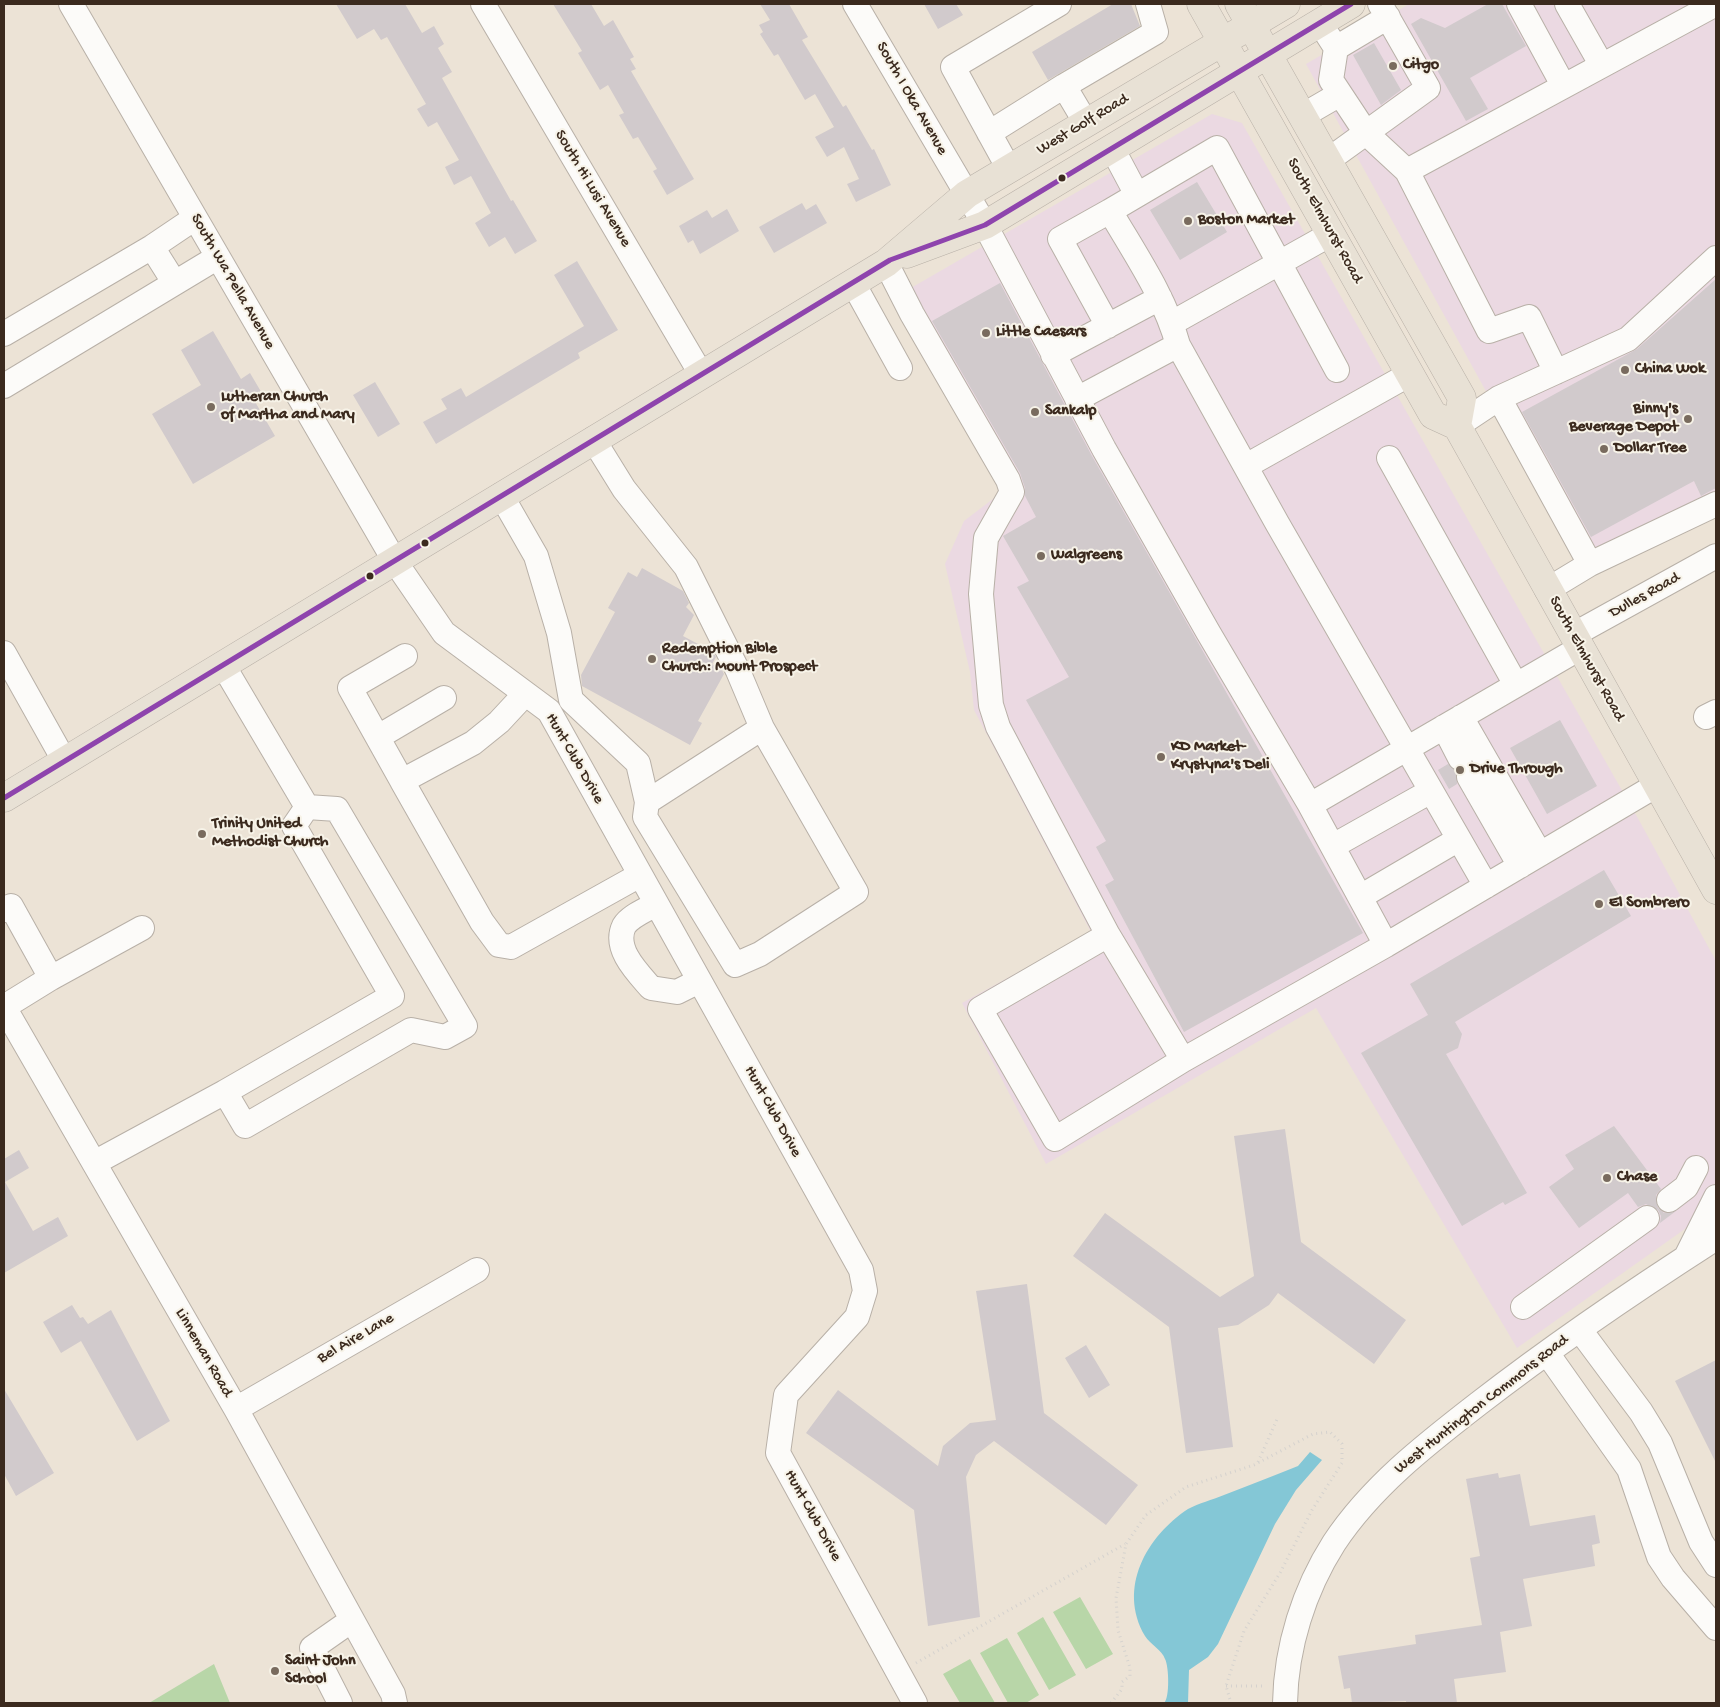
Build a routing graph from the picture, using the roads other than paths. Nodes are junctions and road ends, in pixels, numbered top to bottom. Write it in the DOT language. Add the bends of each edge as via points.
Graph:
graph roads {
  1 [pos="71,4"];
  2 [pos="483,4"];
  3 [pos="855,4"];
  4 [pos="1059,4"];
  5 [pos="1148,4"];
  6 [pos="1201,4"];
  7 [pos="1286,4"];
  8 [pos="1351,4"];
  9 [pos="1520,4"];
  10 [pos="1567,4"];
  11 [pos="1716,4"];
  12 [pos="1384,10"];
  13 [pos="1245,14"];
  14 [pos="1320,22"];
  15 [pos="1223,42"];
  16 [pos="1336,48"];
  17 [pos="1267,54"];
  18 [pos="1601,64"];
  19 [pos="1239,71"];
  20 [pos="1563,85"];
  21 [pos="1064,86"];
  22 [pos="1340,94"];
  23 [pos="1302,116"];
  24 [pos="1086,123"];
  25 [pos="989,133"];
  26 [pos="1366,133"];
  27 [pos="1112,148"];
  28 [pos="1328,161"];
  29 [pos="1009,169"];
  30 [pos="1406,171"];
  31 [pos="967,194"];
  32 [pos="1137,195"];
  33 [pos="1110,211"];
  34 [pos="195,218"];
  35 [pos="984,225"];
  36 [pos="1331,234"];
  37 [pos="152,247"];
  38 [pos="218,257"];
  39 [pos="1716,258"];
  40 [pos="888,261"];
  41 [pos="1279,264"];
  42 [pos="174,282"];
  43 [pos="852,283"];
  44 [pos="1160,298"];
  45 [pos="1108,326"];
  46 [pos="4,334"];
  47 [pos="1175,334"];
  48 [pos="1053,355"];
  49 [pos="900,368"];
  50 [pos="1337,370"];
  51 [pos="1556,372"];
  52 [pos="701,374"];
  53 [pos="1410,374"];
  54 [pos="4,386"];
  55 [pos="1499,398"];
  56 [pos="1078,399"];
  57 [pos="1457,426"];
  58 [pos="593,439"];
  59 [pos="1389,458"];
  60 [pos="1246,466"];
  61 [pos="501,495"];
  62 [pos="1716,504"];
  63 [pos="1716,556"];
  64 [pos="394,560"];
  65 [pos="1590,564"];
  66 [pos="1547,590"];
  67 [pos="1576,642"];
  68 [pos="4,653"];
  69 [pos="406,656"];
  70 [pos="224,665"];
  71 [pos="1516,685"];
  72 [pos="525,694"];
  73 [pos="444,698"];
  74 [pos="1452,722"];
  75 [pos="762,728"];
  76 [pos="378,737"];
  77 [pos="1407,749"];
  78 [pos="65,762"];
  79 [pos="402,782"];
  80 [pos="1657,785"];
  81 [pos="1431,790"];
  82 [pos="4,798"];
  83 [pos="647,802"];
  84 [pos="1310,805"];
  85 [pos="308,807"];
  86 [pos="1459,839"];
  87 [pos="1333,846"];
  88 [pos="1540,854"];
  89 [pos="1520,866"];
  90 [pos="640,875"];
  91 [pos="1486,886"];
  92 [pos="1716,890"];
  93 [pos="1360,897"];
  94 [pos="656,904"];
  95 [pos="4,910"];
  96 [pos="142,928"];
  97 [pos="1108,935"];
  98 [pos="1386,944"];
  99 [pos="51,978"];
  100 [pos="699,981"];
  101 [pos="392,996"];
  102 [pos="4,1007"];
  103 [pos="411,1030"];
  104 [pos="1183,1060"];
  105 [pos="225,1092"];
  106 [pos="94,1163"];
  107 [pos="1696,1168"];
  108 [pos="1716,1197"];
  109 [pos="1669,1200"];
  110 [pos="1647,1218"];
  111 [pos="1716,1238"];
  112 [pos="1686,1257"];
  113 [pos="476,1270"];
  114 [pos="1523,1307"];
  115 [pos="1580,1330"];
  116 [pos="1547,1353"];
  117 [pos="236,1409"];
  118 [pos="1714,1558"];
  119 [pos="352,1620"];
  120 [pos="1716,1628"];
  121 [pos="1286,1694"];
  122 [pos="340,1703"];
  123 [pos="395,1703"];
  124 [pos="915,1703"];
  1 -- 34 [label="street, South Wa Pella Avenue"];
  2 -- 52 [label="street, South Hi Lusi Avenue"];
  3 -- 31 [label="street, South I Oka Avenue"];
  4 -- 25 [label="street" via="953,67"];
  5 -- 21 [label="street" via="1156,32"];
  6 -- 15 [label="main road, South Elmhurst Road"];
  7 -- 13 [label="main road, West Golf Road"];
  8 -- 14 [label="main road, West Golf Road"];
  9 -- 20 [label="street"];
  10 -- 18 [label="street"];
  11 -- 18 [label="street"];
  12 -- 16 [label="street"];
  12 -- 26 [label="street" via="1428,88"];
  13 -- 15 [label="main road, West Golf Road"];
  13 -- 17 [label="main road, South Elmhurst Road"];
  14 -- 16 [label="street"];
  14 -- 17 [label="main road, West Golf Road"];
  15 -- 19 [label="main road, South Elmhurst Road"];
  15 -- 24 [label="main road, West Golf Road"];
  16 -- 22 [label="street" via="1332,80"];
  17 -- 19 [label="main road, West Golf Road"];
  17 -- 23 [label="main road, South Elmhurst Road"];
  18 -- 20 [label="street"];
  19 -- 27 [label="main road, West Golf Road"];
  19 -- 36 [label="main road, South Elmhurst Road"];
  20 -- 30 [label="street"];
  21 -- 24 [label="street"];
  21 -- 25 [label="street"];
  22 -- 23 [label="street"];
  22 -- 26 [label="street"];
  23 -- 28 [label="main road, South Elmhurst Road"];
  24 -- 29 [label="main road, West Golf Road"];
  25 -- 29 [label="street"];
  26 -- 28 [label="street"];
  26 -- 30 [label="street"];
  27 -- 32 [label="street"];
  27 -- 35 [label="main road, West Golf Road"];
  28 -- 57 [label="main road, South Elmhurst Road" via="1462,398"];
  29 -- 31 [label="main road, West Golf Road"];
  30 -- 51 [label="street" via="1489,331 1529,317"];
  31 -- 35 [label="street, South I Oka Avenue"];
  31 -- 40 [label="main road, West Golf Road"];
  32 -- 33 [label="street"];
  32 -- 41 [label="street" via="1218,148"];
  33 -- 44 [label="street"];
  33 -- 45 [label="street" via="1060,239"];
  34 -- 37 [label="street"];
  34 -- 38 [label="street, South Wa Pella Avenue"];
  35 -- 40 [label="main road, West Golf Road"];
  35 -- 48 [label="street, South I Oka Avenue"];
  36 -- 41 [label="street"];
  36 -- 53 [label="main road, South Elmhurst Road"];
  37 -- 42 [label="street"];
  37 -- 46 [label="street"];
  38 -- 42 [label="street"];
  38 -- 64 [label="street, South Wa Pella Avenue"];
  39 -- 51 [label="street" via="1628,339"];
  40 -- 43 [label="main road, West Golf Road"];
  40 -- 97 [label="street" via="912,314 1012,492 986,538 981,594 991,705 998,727"];
  41 -- 47 [label="street"];
  41 -- 50 [label="street"];
  42 -- 54 [label="street"];
  43 -- 49 [label="street"];
  43 -- 52 [label="main road, West Golf Road"];
  44 -- 45 [label="street"];
  44 -- 47 [label="street"];
  45 -- 48 [label="street"];
  47 -- 56 [label="street"];
  47 -- 60 [label="street"];
  48 -- 56 [label="street, South I Oka Avenue"];
  51 -- 55 [label="street"];
  52 -- 58 [label="main road, West Golf Road"];
  53 -- 57 [label="main road, South Elmhurst Road" via="1433,416"];
  53 -- 60 [label="street"];
  55 -- 57 [label="street"];
  55 -- 65 [label="street"];
  56 -- 84 [label="street, South I Oka Avenue" via="1208,632"];
  57 -- 66 [label="main road, South Elmhurst Road"];
  58 -- 61 [label="main road, West Golf Road"];
  58 -- 75 [label="street" via="624,489 686,567 738,671"];
  59 -- 71 [label="street"];
  60 -- 77 [label="street"];
  61 -- 64 [label="main road, West Golf Road"];
  61 -- 83 [label="street" via="536,556 558,633 571,700 638,763"];
  62 -- 65 [label="street"];
  63 -- 67 [label="street, Dulles Road"];
  64 -- 70 [label="main road, West Golf Road"];
  64 -- 72 [label="street, Hunt Club Drive" via="444,634"];
  65 -- 66 [label="street"];
  66 -- 67 [label="main road, South Elmhurst Road"];
  67 -- 71 [label="street, Dulles Road"];
  67 -- 80 [label="main road, South Elmhurst Road"];
  68 -- 78 [label="street"];
  69 -- 76 [label="street" via="350,688"];
  70 -- 78 [label="main road, West Golf Road"];
  70 -- 85 [label="street"];
  71 -- 74 [label="street, Dulles Road"];
  72 -- 79 [label="street" via="500,722 473,743"];
  72 -- 90 [label="street, Hunt Club Drive" via="549,712"];
  73 -- 76 [label="street"];
  74 -- 77 [label="street, Dulles Road"];
  74 -- 88 [label="street"];
  74 -- 89 [label="street" via="1465,767"];
  75 -- 83 [label="street"];
  75 -- 83 [label="street" via="856,892 760,954 735,965 645,817"];
  76 -- 79 [label="street"];
  77 -- 81 [label="street"];
  77 -- 84 [label="street, Dulles Road"];
  78 -- 82 [label="main road, West Golf Road"];
  79 -- 90 [label="street" via="482,922 500,945 511,947"];
  80 -- 88 [label="street"];
  80 -- 92 [label="main road, South Elmhurst Road"];
  81 -- 86 [label="street"];
  81 -- 87 [label="street"];
  84 -- 87 [label="street, South I Oka Avenue"];
  85 -- 101 [label="street" via="294,826"];
  85 -- 103 [label="street" via="337,810 464,1026 445,1037"];
  86 -- 91 [label="street"];
  86 -- 93 [label="street"];
  87 -- 93 [label="street, South I Oka Avenue"];
  88 -- 89 [label="street"];
  89 -- 91 [label="street"];
  90 -- 94 [label="street, Hunt Club Drive"];
  91 -- 98 [label="street"];
  93 -- 98 [label="street, South I Oka Avenue"];
  94 -- 100 [label="street, Hunt Club Drive"];
  94 -- 100 [label="street" via="631,918 624,926 622,937 628,960 651,988 677,992"];
  95 -- 99 [label="street" via="11,906"];
  96 -- 99 [label="street"];
  97 -- 104 [label="street"];
  97 -- 104 [label="street" via="980,1009 1055,1139"];
  98 -- 104 [label="street"];
  99 -- 102 [label="street"];
  100 -- 124 [label="street, Hunt Club Drive" via="861,1270 865,1291 857,1317 786,1395 778,1454"];
  101 -- 103 [label="street"];
  101 -- 105 [label="street"];
  102 -- 106 [label="street, Linneman Road"];
  103 -- 105 [label="street" via="245,1126"];
  105 -- 106 [label="street"];
  106 -- 117 [label="street, Linneman Road"];
  107 -- 109 [label="street" via="1686,1187"];
  108 -- 112 [label="street, West Huntington Commons Road"];
  110 -- 114 [label="street"];
  111 -- 112 [label="street, West Huntington Commons Road"];
  112 -- 115 [label="street, West Huntington Commons Road"];
  113 -- 117 [label="street, Bel Aire Lane"];
  115 -- 116 [label="street, West Huntington Commons Road"];
  115 -- 118 [label="street" via="1642,1412"];
  116 -- 120 [label="street" via="1629,1469 1660,1557 1673,1578"];
  116 -- 121 [label="street, West Huntington Commons Road" via="1446,1429 1381,1484 1334,1543 1302,1606 1292,1647"];
  117 -- 119 [label="street, Linneman Road"];
  119 -- 122 [label="street" via="312,1648"];
  119 -- 123 [label="street, Linneman Road"];
}
